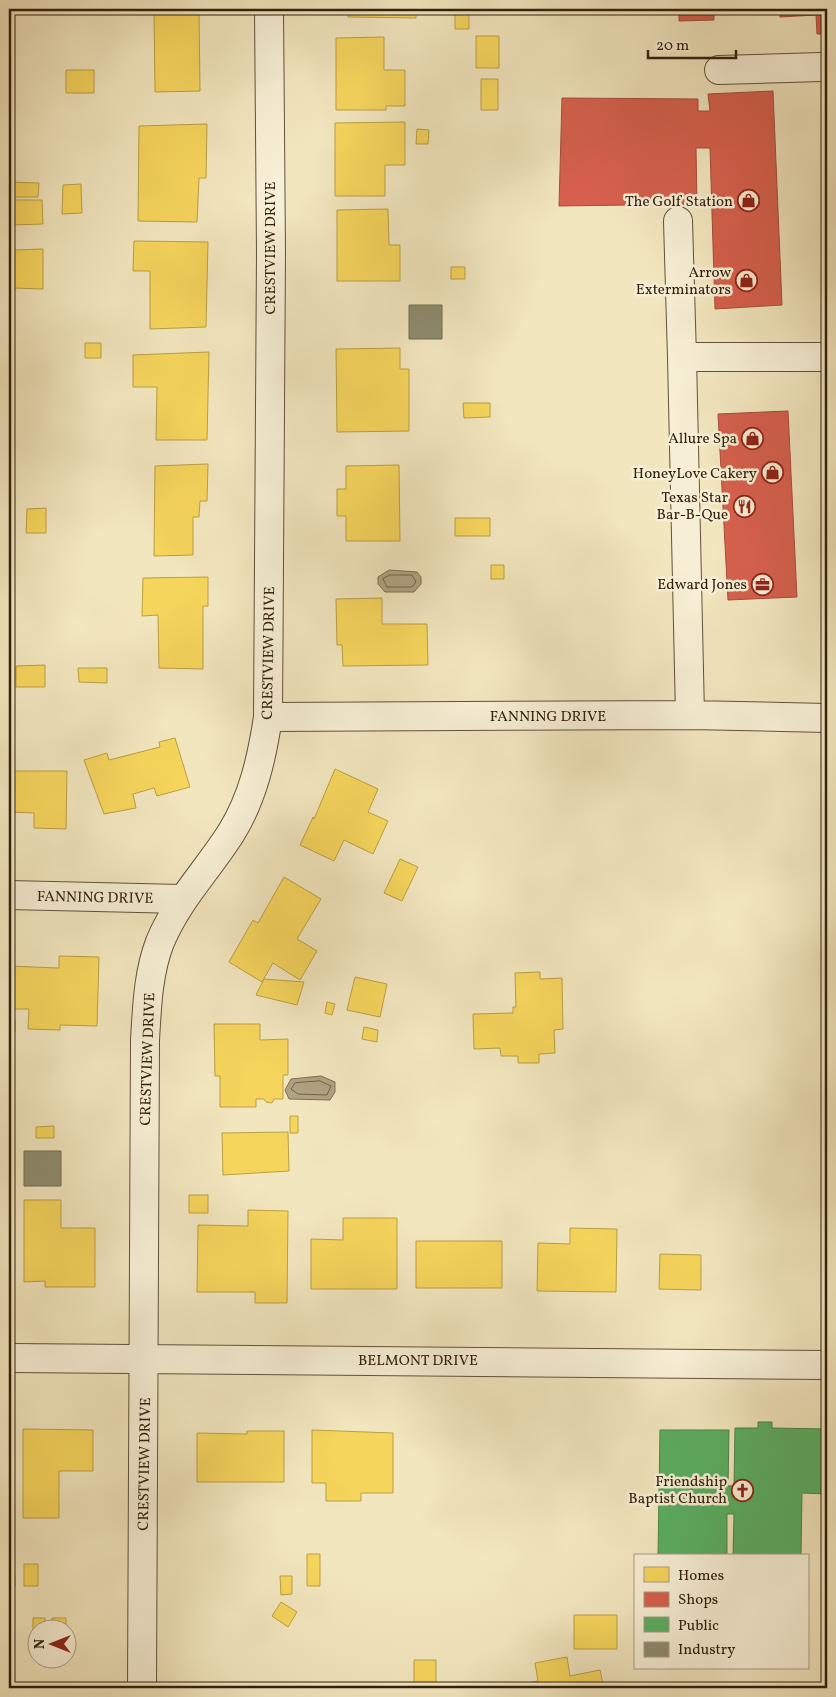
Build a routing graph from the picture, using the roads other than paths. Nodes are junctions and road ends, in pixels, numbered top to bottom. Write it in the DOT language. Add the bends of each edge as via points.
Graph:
graph roads {
  1 [pos="269,9"];
  2 [pos="821,67"];
  3 [pos="719,70"];
  4 [pos="678,221"];
  5 [pos="682,357"];
  6 [pos="827,357"];
  7 [pos="690,715"];
  8 [pos="268,718"];
  9 [pos="827,718"];
  10 [pos="9,895"];
  11 [pos="182,899"];
  12 [pos="9,1358"];
  13 [pos="145,1359"];
  14 [pos="827,1365"];
  15 [pos="142,1688"];
  1 -- 8 [label="street, CRESTVIEW DRIVE"];
  2 -- 3 [label="street"];
  4 -- 5 [label="street"];
  5 -- 6 [label="street"];
  5 -- 7 [label="street"];
  7 -- 8 [label="street, FANNING DRIVE"];
  7 -- 9 [label="street, FANNING DRIVE"];
  8 -- 11 [label="street, CRESTVIEW DRIVE" via="262,757 249,796 231,833"];
  10 -- 11 [label="street, FANNING DRIVE"];
  11 -- 13 [label="street, CRESTVIEW DRIVE" via="160,942 150,975 147,1006"];
  12 -- 13 [label="street, BELMONT DRIVE"];
  13 -- 14 [label="street, BELMONT DRIVE"];
  13 -- 15 [label="street, CRESTVIEW DRIVE"];
}
